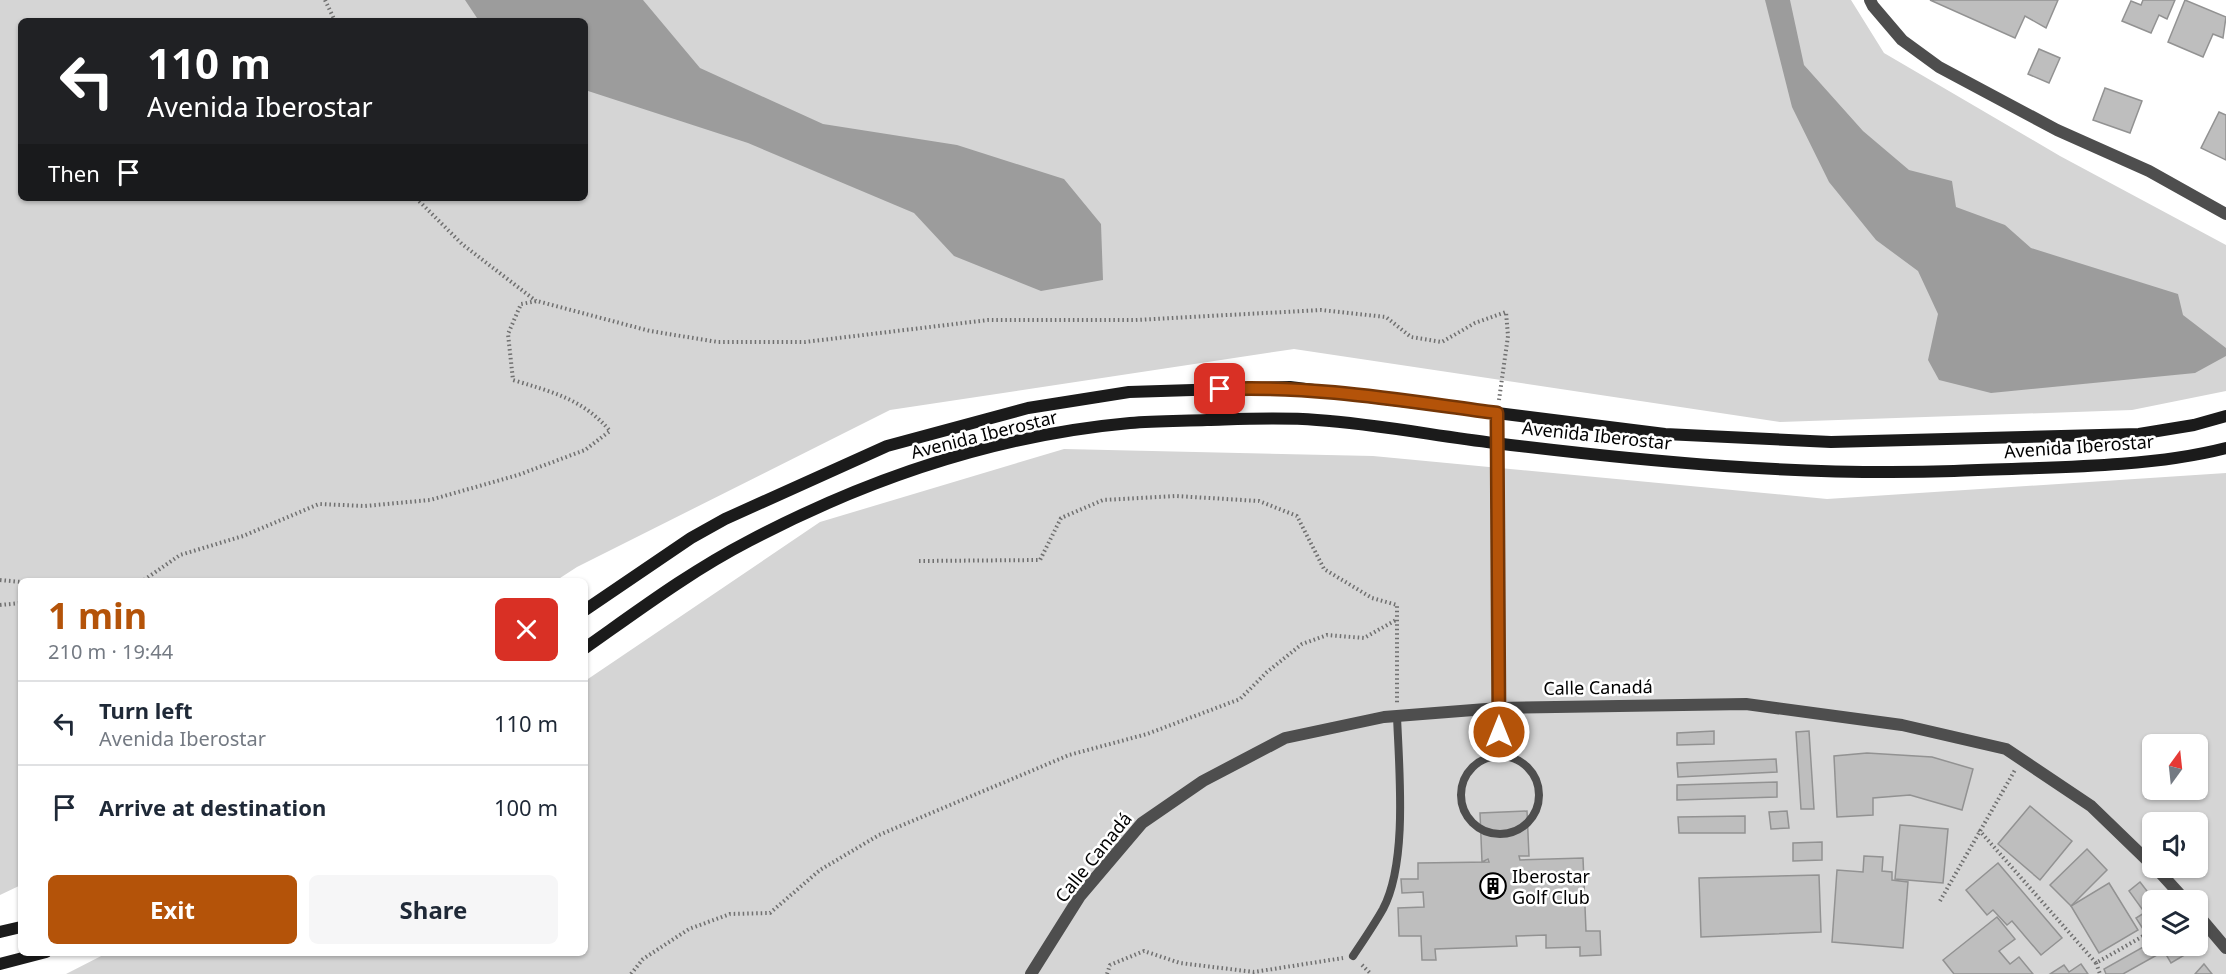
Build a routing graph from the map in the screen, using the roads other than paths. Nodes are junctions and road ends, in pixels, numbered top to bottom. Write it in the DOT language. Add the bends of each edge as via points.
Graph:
graph roads {
  1 [pos="1870,0"];
  2 [pos="2226,214"];
  3 [pos="1497,413"];
  4 [pos="2226,416"];
  5 [pos="1496,443"];
  6 [pos="2226,448"];
  7 [pos="588,608"];
  8 [pos="588,646"];
  9 [pos="1499,708"];
  10 [pos="1397,716"];
  11 [pos="1499,755"];
  12 [pos="2142,855"];
  13 [pos="2165,878"];
  14 [pos="2176,890"];
  15 [pos="2208,927"];
  16 [pos="18,928"];
  17 [pos="0,932"];
  18 [pos="2226,948"];
  19 [pos="31,956"];
  20 [pos="1353,956"];
  21 [pos="0,964"];
  22 [pos="1030,974"];
  1 -- 2 [label="street" via="1902,40 1939,67 2057,130 2149,171"];
  3 -- 4 [label="street, Avenida Iberostar" via="1665,434 1831,442 2139,434 2194,426"];
  3 -- 5 [label="street"];
  3 -- 7 [label="street, Avenida Iberostar" via="1290,387 1130,392 1028,408 887,446 831,470 691,538"];
  5 -- 6 [label="street, Avenida Iberostar" via="1769,471 1836,473 2067,466 2183,457"];
  5 -- 8 [label="street, Avenida Iberostar" via="1303,419 1133,422 1030,437 955,456 853,491 751,540 680,581"];
  5 -- 9 [label="street"];
  9 -- 10 [label="street, Calle Canadá"];
  9 -- 11 [label="street"];
  9 -- 12 [label="street, Calle Canadá" via="1746,704 1902,724 2006,749 2091,806"];
  10 -- 20 [label="lane" via="1400,800 1396,865 1384,908"];
  10 -- 22 [label="street, Calle Canadá" via="1285,738 1203,781 1142,823 1080,896"];
  11 -- 11 [label="lane" via="1475,765 1461,788 1465,813 1473,824 1497,834 1522,828 1531,820 1540,796 1528,768"];
  13 -- 14 [label="street, Calle Canadá"];
  15 -- 18 [label="street"];
  16 -- 17 [label="street"];
  19 -- 21 [label="street"];
}
